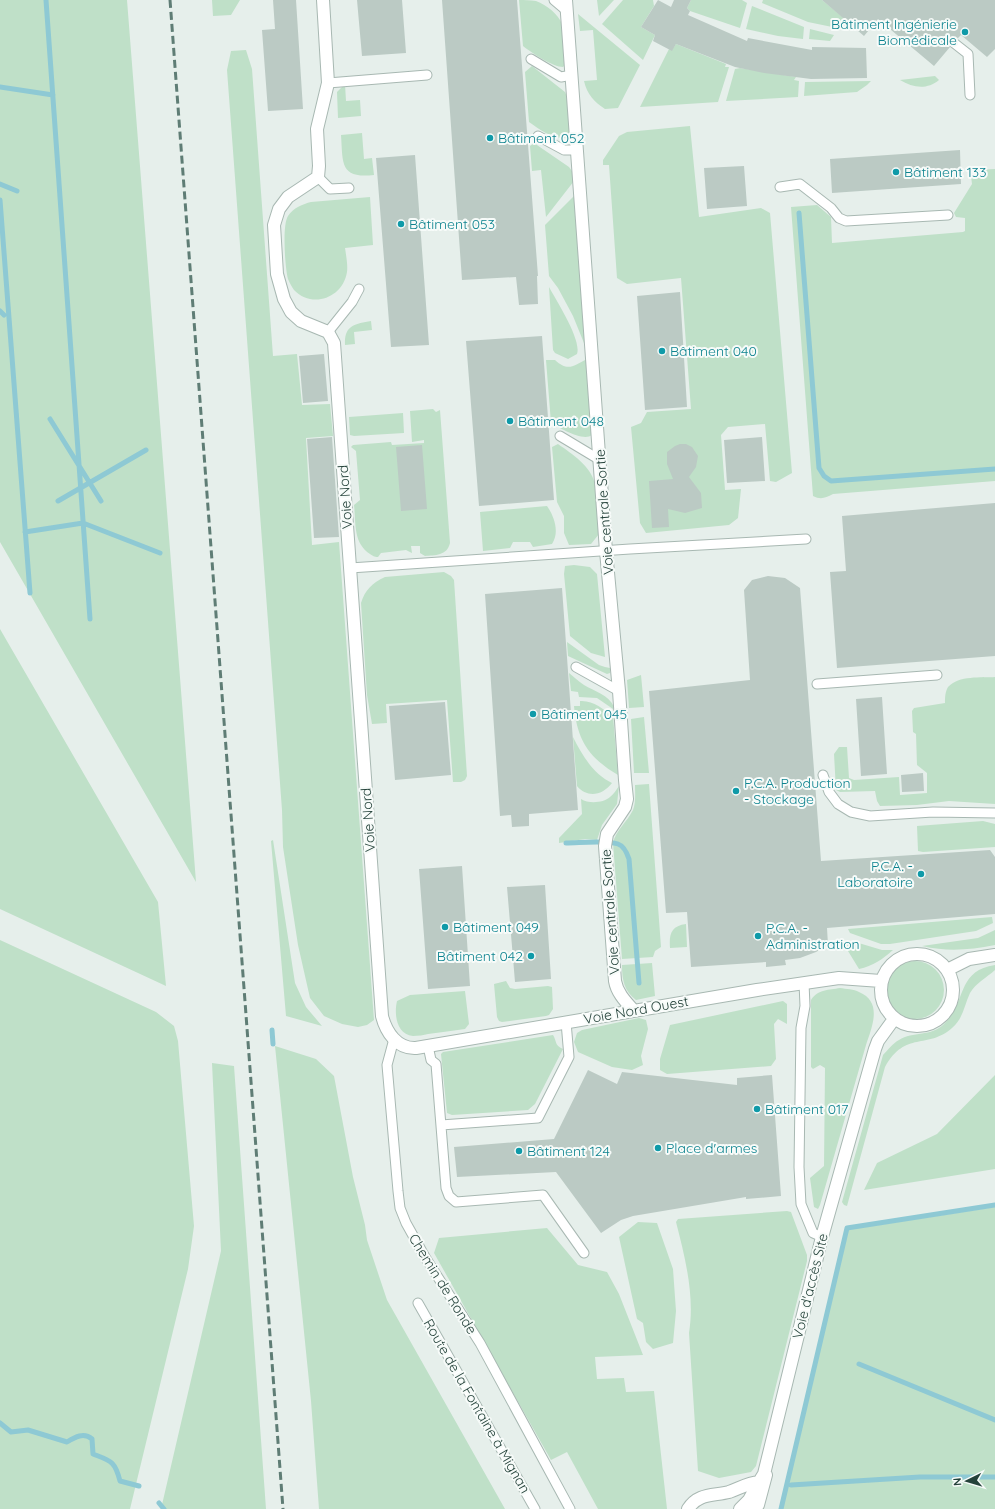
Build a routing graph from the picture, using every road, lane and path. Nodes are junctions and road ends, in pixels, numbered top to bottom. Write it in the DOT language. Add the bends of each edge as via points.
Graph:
graph roads {
  1 [pos="323,0"];
  2 [pos="554,0"];
  3 [pos="566,5"];
  4 [pos="954,43"];
  5 [pos="531,59"];
  6 [pos="427,75"];
  7 [pos="572,75"];
  8 [pos="328,83"];
  9 [pos="970,95"];
  10 [pos="538,136"];
  11 [pos="577,150"];
  12 [pos="318,177"];
  13 [pos="780,187"];
  14 [pos="349,188"];
  15 [pos="948,215"];
  16 [pos="359,289"];
  17 [pos="328,332"];
  18 [pos="560,436"];
  19 [pos="600,460"];
  20 [pos="806,540"];
  21 [pos="606,551"];
  22 [pos="350,568"];
  23 [pos="576,667"];
  24 [pos="937,675"];
  25 [pos="817,684"];
  26 [pos="620,691"];
  27 [pos="823,775"];
  28 [pos="995,813"];
  29 [pos="995,955"];
  30 [pos="947,970"];
  31 [pos="880,981"];
  32 [pos="804,983"];
  33 [pos="634,1011"];
  34 [pos="894,1019"];
  35 [pos="566,1022"];
  36 [pos="394,1039"];
  37 [pos="428,1046"];
  38 [pos="441,1125"];
  39 [pos="822,1237"];
  40 [pos="584,1253"];
  41 [pos="418,1303"];
  42 [pos="768,1461"];
  43 [pos="759,1482"];
  44 [pos="536,1509"];
  45 [pos="570,1509"];
  46 [pos="688,1509"];
  47 [pos="740,1509"];
  48 [pos="754,1509"];
  1 -- 8 [label="street"];
  2 -- 3 [label="lane"];
  3 -- 7 [label="street, Voie centrale Sortie"];
  4 -- 9 [label="lane" via="968,54"];
  5 -- 7 [label="lane" via="561,77"];
  6 -- 8 [label="lane"];
  7 -- 11 [label="street, Voie centrale Sortie"];
  8 -- 12 [label="street" via="317,129"];
  10 -- 11 [label="lane" via="564,150"];
  11 -- 19 [label="street, Voie centrale Sortie"];
  12 -- 14 [label="lane" via="330,189"];
  12 -- 17 [label="street" via="288,197 279,209 274,225 274,240 278,280 291,312 301,321"];
  13 -- 15 [label="lane" via="800,184 831,208 839,218 846,221"];
  16 -- 17 [label="lane"];
  17 -- 22 [label="street, Voie Nord" via="334,343 336,358"];
  18 -- 19 [label="lane"];
  19 -- 21 [label="street, Voie centrale Sortie"];
  20 -- 21 [label="lane"];
  21 -- 22 [label="lane"];
  21 -- 26 [label="street, Voie centrale Sortie"];
  22 -- 36 [label="street, Voie Nord" via="382,1016 387,1030"];
  23 -- 26 [label="lane"];
  24 -- 25 [label="lane"];
  26 -- 33 [label="street, Voie centrale Sortie" via="628,799 607,834 606,843 616,988"];
  27 -- 28 [label="lane" via="829,792 838,804 850,812 870,816 933,812"];
  29 -- 30 [label="street" via="969,959"];
  30 -- 31 [label="street" via="929,955 917,953 895,960 886,969"];
  30 -- 34 [label="street" via="953,988 950,1006 945,1014 930,1024 921,1026 902,1024"];
  31 -- 32 [label="street, Voie Nord Ouest" via="839,978"];
  31 -- 34 [label="street" via="882,1001"];
  32 -- 33 [label="street, Voie Nord Ouest"];
  32 -- 39 [label="lane" via="805,1006 801,1028 800,1188 802,1204 813,1234"];
  33 -- 35 [label="street, Voie Nord Ouest"];
  34 -- 39 [label="street, Voie d'accès Site" via="875,1049"];
  35 -- 37 [label="street, Voie Nord Ouest"];
  35 -- 38 [label="lane" via="569,1057 538,1118"];
  36 -- 37 [label="street, Voie Nord Ouest" via="410,1048"];
  36 -- 45 [label="lane, Chemin de Ronde" via="386,1065 398,1191 403,1216 480,1343"];
  37 -- 38 [label="lane" via="431,1060 436,1064"];
  38 -- 40 [label="lane" via="446,1188 449,1196 456,1202 542,1195"];
  39 -- 42 [label="street, Voie d'accès Site"];
  41 -- 44 [label="lane, Route de la Fontaine à Mignan"];
  42 -- 43 [label="street, Voie d'accès Site"];
  42 -- 48 [label="street" via="765,1482 758,1505"];
  43 -- 46 [label="street" via="704,1496"];
  43 -- 47 [label="street, Voie d'accès Site" via="749,1500"];
}
